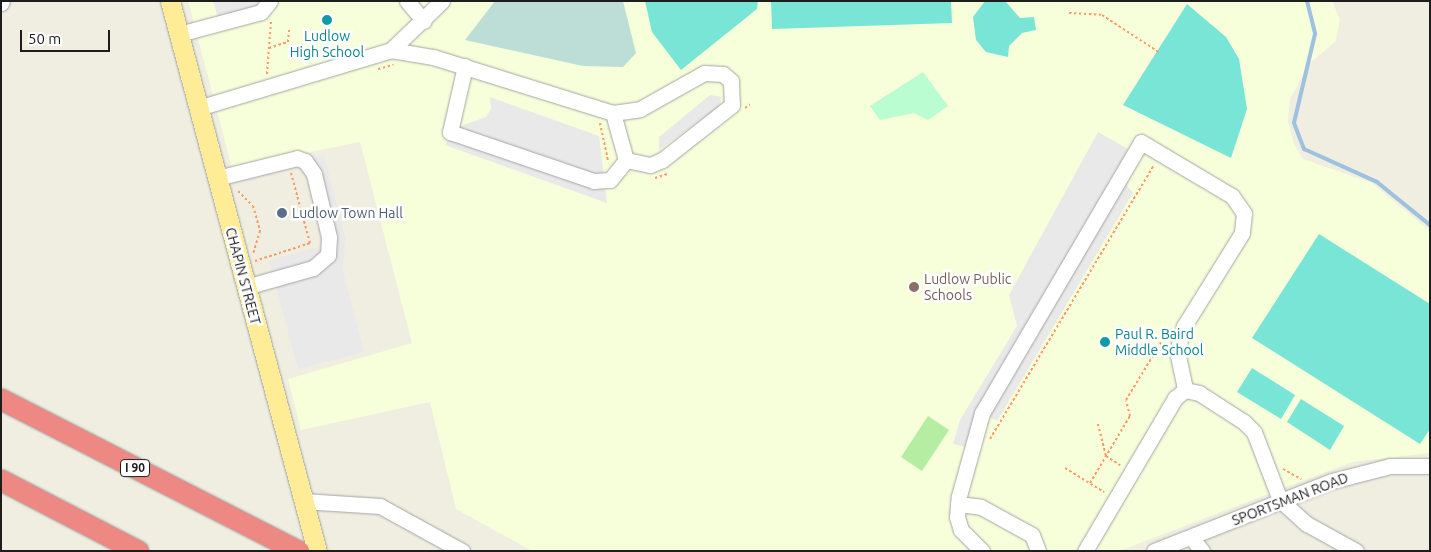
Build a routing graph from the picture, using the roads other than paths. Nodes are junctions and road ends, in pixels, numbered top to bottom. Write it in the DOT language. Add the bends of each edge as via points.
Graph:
graph roads {
  1 [pos="170,1"];
  2 [pos="270,1"];
  3 [pos="407,1"];
  4 [pos="442,1"];
  5 [pos="424,21"];
  6 [pos="179,34"];
  7 [pos="394,57"];
  8 [pos="465,66"];
  9 [pos="198,108"];
  10 [pos="613,114"];
  11 [pos="623,165"];
  12 [pos="217,178"];
  13 [pos="246,287"];
  14 [pos="1185,390"];
  15 [pos="1,399"];
  16 [pos="1430,466"];
  17 [pos="1,481"];
  18 [pos="1280,500"];
  19 [pos="304,501"];
  20 [pos="958,504"];
  21 [pos="1191,537"];
  22 [pos="138,551"];
  23 [pos="298,551"];
  24 [pos="317,551"];
  25 [pos="462,551"];
  26 [pos="982,551"];
  27 [pos="1038,551"];
  28 [pos="1085,551"];
  29 [pos="1154,551"];
  30 [pos="1202,551"];
  31 [pos="1356,551"];
  1 -- 6 [label="main road, CHAPIN STREET"];
  2 -- 6 [label="street" via="261,12"];
  3 -- 5 [label="street"];
  4 -- 5 [label="street"];
  5 -- 7 [label="street"];
  6 -- 9 [label="main road, CHAPIN STREET"];
  7 -- 8 [label="street"];
  7 -- 9 [label="street"];
  8 -- 10 [label="street"];
  8 -- 11 [label="street" via="450,132 594,181 610,180"];
  9 -- 12 [label="main road, CHAPIN STREET"];
  10 -- 11 [label="street"];
  10 -- 11 [label="street" via="640,109 713,71 723,74 735,90 732,105 662,160 650,165"];
  12 -- 13 [label="main road, CHAPIN STREET" via="246,263"];
  12 -- 13 [label="street" via="297,158 305,161 314,174 329,238 328,255 313,268"];
  13 -- 19 [label="main road, CHAPIN STREET"];
  14 -- 18 [label="street" via="1199,393 1254,432"];
  14 -- 20 [label="street" via="1177,351 1184,326 1242,233 1244,213 1232,196 1141,142 982,413"];
  14 -- 28 [label="street" via="1175,398"];
  15 -- 23 [label="highway, I 90"];
  16 -- 18 [label="street, SPORTSMAN ROAD" via="1390,466"];
  17 -- 22 [label="highway"];
  18 -- 21 [label="street, SPORTSMAN ROAD"];
  18 -- 31 [label="street" via="1308,524"];
  19 -- 24 [label="main road, CHAPIN STREET"];
  19 -- 25 [label="street" via="380,506"];
  20 -- 26 [label="street" via="961,530"];
  20 -- 27 [label="street" via="981,507 1032,535"];
  21 -- 29 [label="street, SPORTSMAN ROAD"];
  21 -- 30 [label="street"];
}
